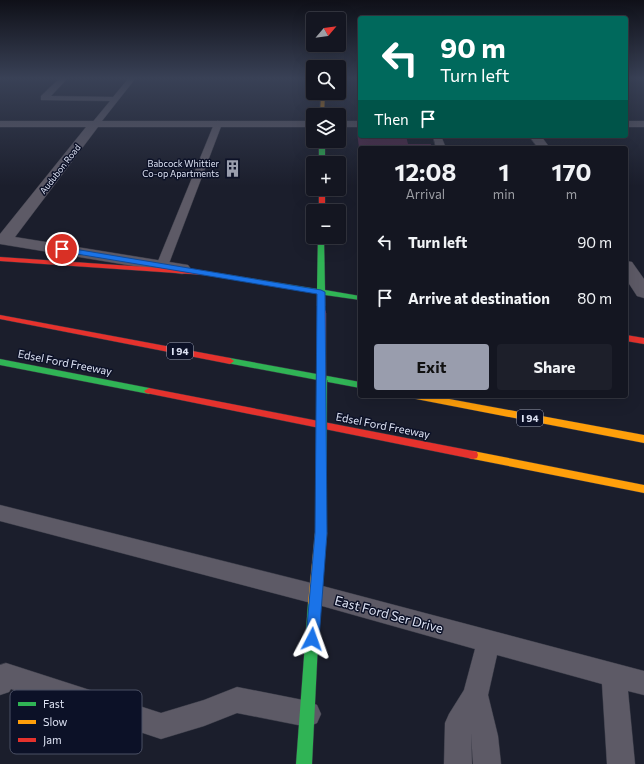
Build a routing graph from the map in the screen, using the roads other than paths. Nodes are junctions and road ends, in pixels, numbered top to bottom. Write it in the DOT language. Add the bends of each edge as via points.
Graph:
graph roads {
  1 [pos="104,115"];
  2 [pos="0,124"];
  3 [pos="96,124"];
  4 [pos="218,124"];
  5 [pos="306,124"];
  6 [pos="346,124"];
  7 [pos="358,124"];
  8 [pos="628,124"];
  9 [pos="644,124"];
  10 [pos="2,240"];
  11 [pos="321,244"];
  12 [pos="0,259"];
  13 [pos="162,266"];
  14 [pos="628,269"];
  15 [pos="205,273"];
  16 [pos="321,292"];
  17 [pos="644,292"];
  18 [pos="358,298"];
  19 [pos="0,317"];
  20 [pos="628,338"];
  21 [pos="644,341"];
  22 [pos="0,362"];
  23 [pos="358,385"];
  24 [pos="427,398"];
  25 [pos="644,439"];
  26 [pos="644,489"];
  27 [pos="0,513"];
  28 [pos="315,594"];
  29 [pos="489,641"];
  30 [pos="614,675"];
  31 [pos="0,683"];
  32 [pos="644,683"];
  33 [pos="54,690"];
  34 [pos="475,695"];
  35 [pos="308,714"];
  36 [pos="142,720"];
  37 [pos="304,764"];
  38 [pos="458,764"];
  39 [pos="487,764"];
  40 [pos="621,764"];
  1 -- 3 [label="lane, Audubon Road"];
  2 -- 3 [label="street"];
  3 -- 4 [label="street"];
  3 -- 10 [label="street, Audubon Road"];
  4 -- 5 [label="street"];
  4 -- 13 [label="lane"];
  6 -- 7 [label="street"];
  8 -- 9 [label="street"];
  10 -- 13 [label="street"];
  11 -- 16 [label="main road"];
  12 -- 15 [label="main road"];
  13 -- 15 [label="street"];
  14 -- 17 [label="street"];
  15 -- 16 [label="main road"];
  16 -- 18 [label="main road"];
  16 -- 28 [label="main road, bridge" via="321,533"];
  19 -- 23 [label="main road, I 94"];
  20 -- 21 [label="main road"];
  22 -- 26 [label="main road, Edsel Ford Freeway"];
  24 -- 25 [label="main road, I 94"];
  27 -- 28 [label="lane, East Ford Ser Drive"];
  28 -- 29 [label="lane, East Ford Ser Drive"];
  28 -- 35 [label="main road"];
  29 -- 30 [label="lane, East Ford Ser Drive"];
  29 -- 34 [label="lane"];
  30 -- 32 [label="lane, East Ford Ser Drive"];
  30 -- 40 [label="lane"];
  31 -- 33 [label="lane" via="6,674"];
  34 -- 38 [label="lane" via="458,723"];
  34 -- 39 [label="lane" via="485,736"];
  35 -- 36 [label="lane" via="236,700 161,726"];
  35 -- 37 [label="main road"];
}
